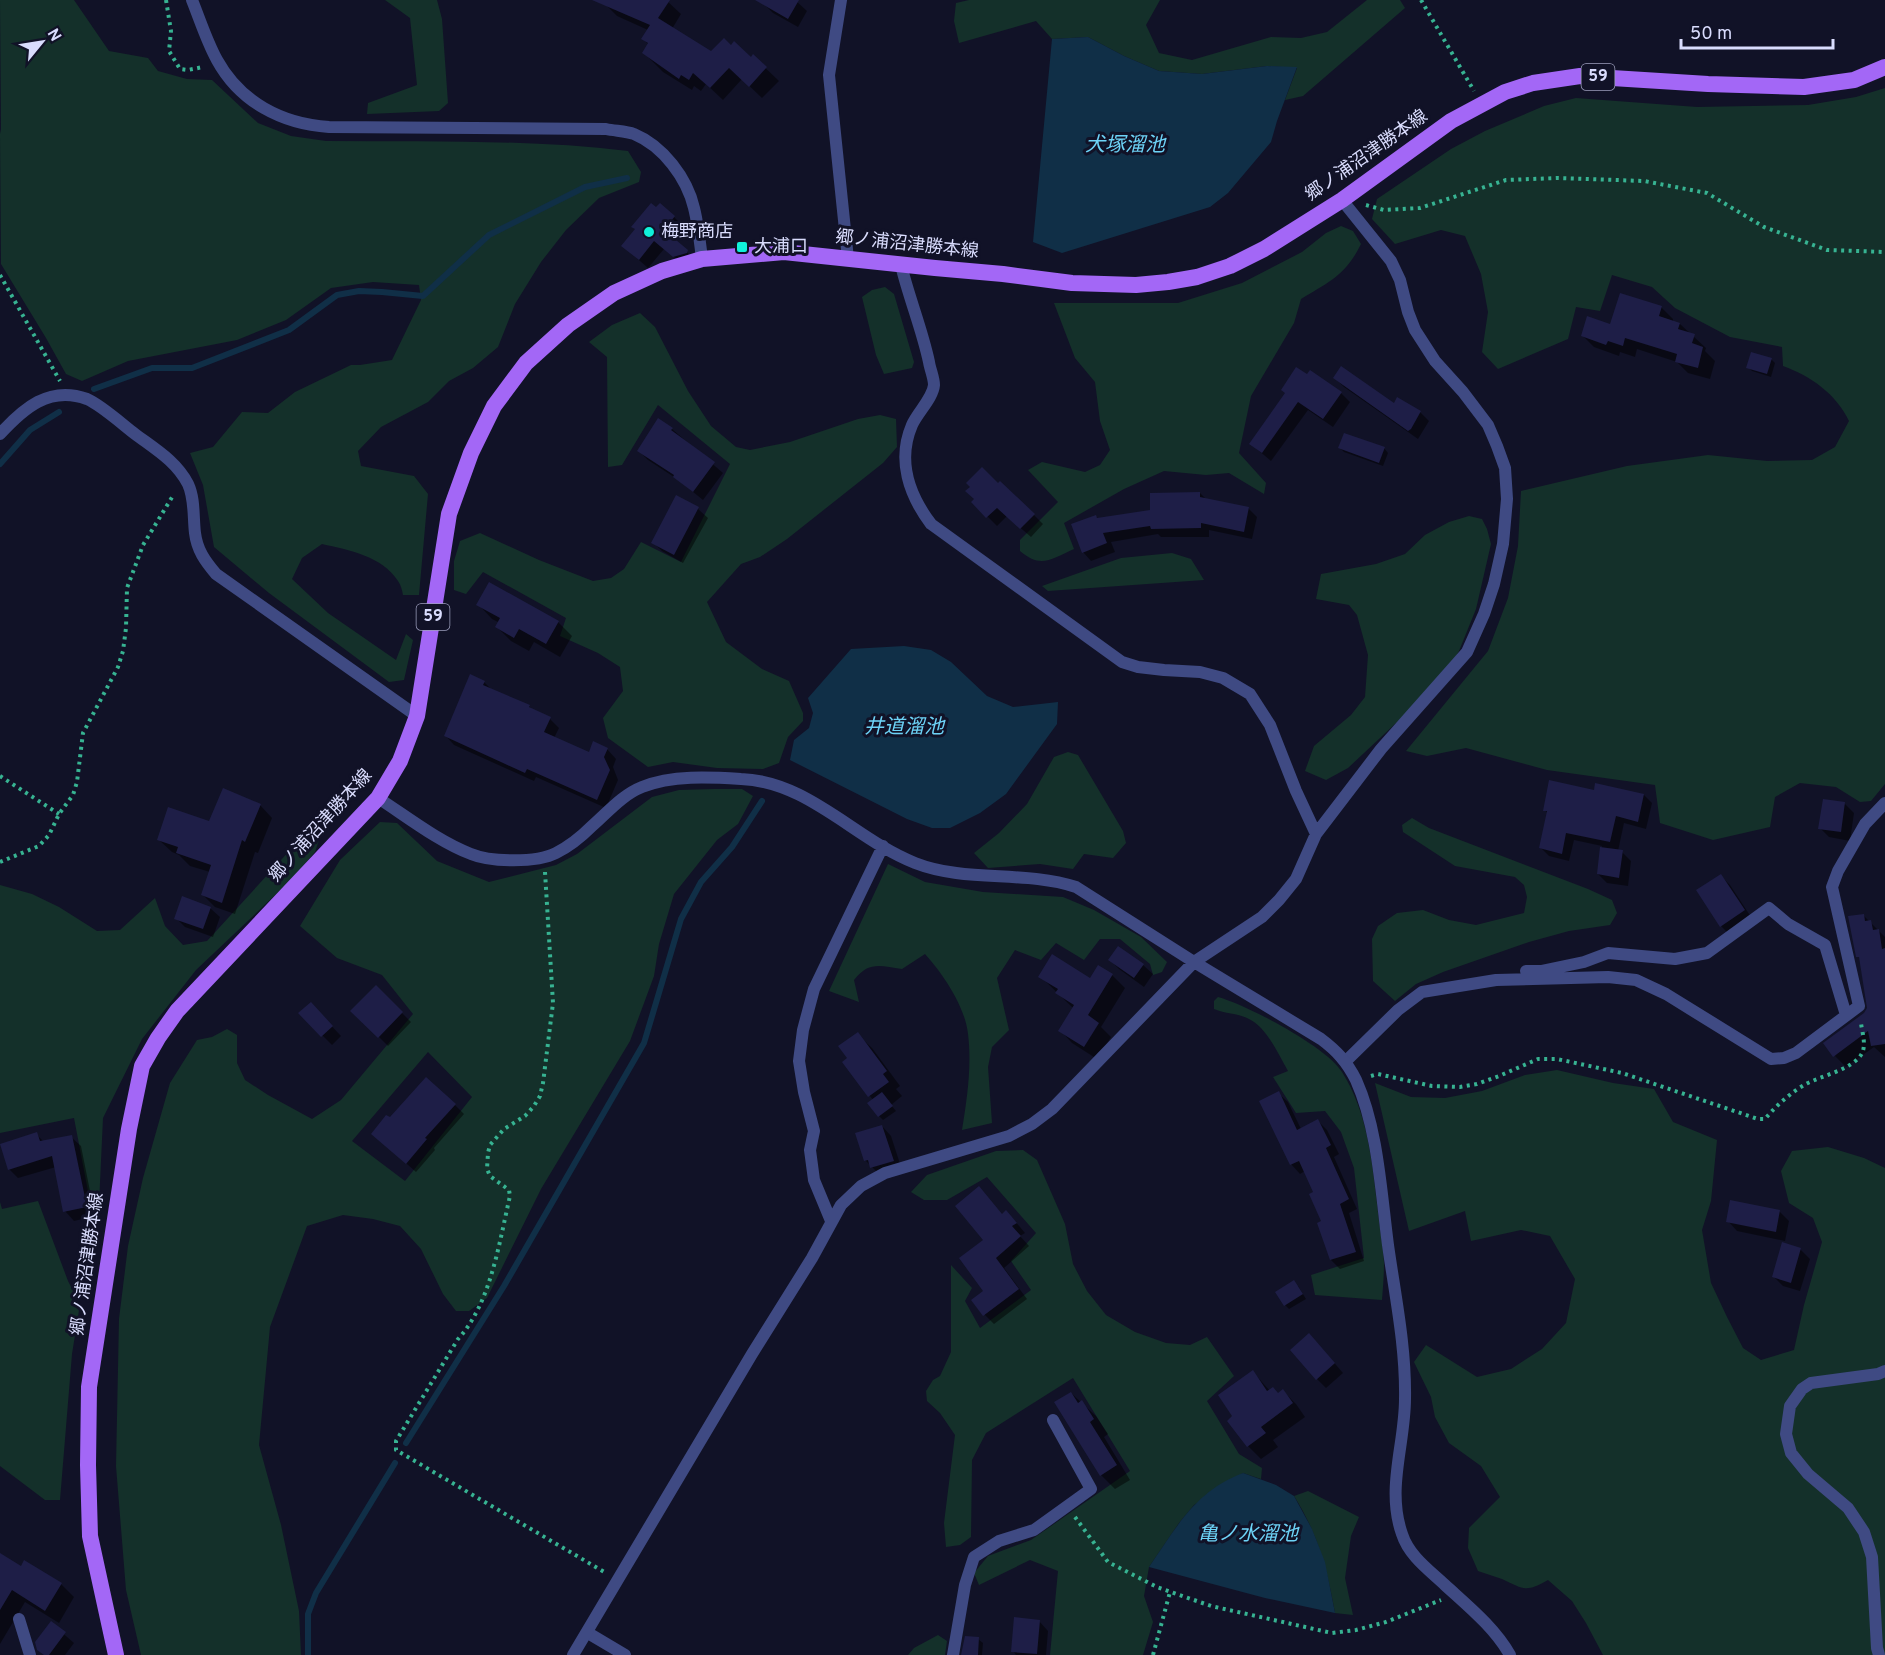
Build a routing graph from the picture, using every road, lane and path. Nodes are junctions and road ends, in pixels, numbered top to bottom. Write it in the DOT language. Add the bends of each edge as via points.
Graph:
graph roads {
  1 [pos="166,0"];
  2 [pos="192,0"];
  3 [pos="841,0"];
  4 [pos="1421,0"];
  5 [pos="216,59"];
  6 [pos="1885,66"];
  7 [pos="1482,104"];
  8 [pos="1342,200"];
  9 [pos="1885,252"];
  10 [pos="702,259"];
  11 [pos="848,259"];
  12 [pos="901,265"];
  13 [pos="0,275"];
  14 [pos="68,396"];
  15 [pos="0,434"];
  16 [pos="184,478"];
  17 [pos="417,717"];
  18 [pos="0,776"];
  19 [pos="378,798"];
  20 [pos="1885,803"];
  21 [pos="59,814"];
  22 [pos="1316,834"];
  23 [pos="883,846"];
  24 [pos="541,857"];
  25 [pos="0,862"];
  26 [pos="1194,962"];
  27 [pos="1496,980"];
  28 [pos="1859,1006"];
  29 [pos="1846,1015"];
  30 [pos="1346,1061"];
  31 [pos="1356,1081"];
  32 [pos="831,1221"];
  33 [pos="1885,1371"];
  34 [pos="1053,1420"];
  35 [pos="1067,1506"];
  36 [pos="617,1580"];
  37 [pos="1170,1592"];
  38 [pos="1455,1594"];
  39 [pos="19,1619"];
  40 [pos="588,1633"];
  41 [pos="30,1655"];
  42 [pos="116,1655"];
  43 [pos="573,1655"];
  44 [pos="625,1655"];
  45 [pos="953,1655"];
  46 [pos="1154,1655"];
  47 [pos="1510,1655"];
  48 [pos="1879,1655"];
  1 -- 5 [label="path" via="171,31 169,51 180,69 206,66"];
  2 -- 5 [label="street"];
  3 -- 11 [label="street" via="829,75"];
  4 -- 7 [label="path"];
  5 -- 10 [label="street" via="243,93 259,106 279,117 311,126 606,129 634,134 671,162 687,189 694,206"];
  6 -- 7 [label="main road, 郷ノ浦沼津勝本線 / 59" via="1854,80 1804,87 1580,76 1533,83"];
  7 -- 8 [label="main road, 郷ノ浦沼津勝本線 / 59"];
  8 -- 9 [label="path" via="1384,210 1420,208 1506,180 1644,181 1707,194 1764,227 1827,250"];
  8 -- 12 [label="main road, 郷ノ浦沼津勝本線 / 59" via="1230,266 1168,282 1072,283"];
  8 -- 22 [label="street" via="1391,261 1415,330 1425,347 1488,425 1505,468 1507,516 1494,584 1467,652 1381,749"];
  10 -- 11 [label="main road, 郷ノ浦沼津勝本線 / 59" via="784,252"];
  10 -- 17 [label="main road, 郷ノ浦沼津勝本線 / 59" via="633,284 586,312 526,363 494,406 471,453 449,514"];
  11 -- 12 [label="main road, 郷ノ浦沼津勝本線 / 59"];
  12 -- 22 [label="street" via="934,385 912,425 906,446 907,479 920,509 931,524 1122,662 1200,672 1223,678 1250,694 1270,725"];
  13 -- 14 [label="path"];
  14 -- 15 [label="street" via="38,400"];
  14 -- 16 [label="street" via="87,400 112,417 176,465"];
  16 -- 17 [label="street" via="194,506 195,535 202,557 216,574"];
  16 -- 21 [label="path" via="143,545 127,588 123,651 83,734 77,782"];
  17 -- 19 [label="main road, 郷ノ浦沼津勝本線 / 59" via="400,761"];
  18 -- 21 [label="path"];
  19 -- 24 [label="street" via="472,855 522,861"];
  19 -- 42 [label="main road, 郷ノ浦沼津勝本線 / 59" via="177,1011 142,1066 89,1387 90,1536"];
  20 -- 28 [label="street" via="1865,824 1832,887"];
  21 -- 25 [label="path" via="39,846"];
  22 -- 26 [label="street" via="1296,879 1279,900 1262,917"];
  23 -- 24 [label="street" via="797,793 775,785 744,779 663,780 621,799 563,848"];
  23 -- 26 [label="street" via="914,863 948,873 1041,879 1076,887"];
  23 -- 32 [label="street" via="814,989 803,1030 799,1061 814,1131 810,1150 814,1180"];
  24 -- 36 [label="path" via="546,877 553,1003 540,1096 525,1116 504,1129 490,1145 487,1169 509,1190 510,1196 480,1306 396,1441 396,1450"];
  26 -- 30 [label="street" via="1321,1039"];
  26 -- 32 [label="street" via="1052,1109 1032,1124 1009,1136 885,1173 861,1186"];
  27 -- 29 [label="street" via="1636,980 1666,994 1771,1059 1784,1059 1796,1053"];
  27 -- 29 [label="street" via="1514,972 1541,971 1608,953 1676,959 1707,953 1769,908 1825,945"];
  27 -- 30 [label="street" via="1422,992"];
  28 -- 29 [label="street"];
  28 -- 31 [label="path" via="1862,1055 1804,1085 1765,1119 1622,1073 1557,1059 1539,1059 1460,1087 1432,1086 1378,1074"];
  30 -- 31 [label="street"];
  31 -- 38 [label="street" via="1368,1112 1401,1334 1405,1405 1395,1475 1395,1508 1412,1554"];
  32 -- 36 [label="street"];
  33 -- 48 [label="street" via="1811,1383 1790,1406 1786,1434 1791,1453 1808,1474 1848,1508 1864,1532 1872,1557"];
  34 -- 35 [label="street" via="1091,1489"];
  35 -- 37 [label="path" via="1108,1562"];
  35 -- 45 [label="street" via="1034,1530 999,1541 974,1557"];
  36 -- 40 [label="street"];
  37 -- 38 [label="path" via="1211,1606 1332,1633 1386,1622"];
  37 -- 46 [label="path"];
  38 -- 47 [label="street"];
  39 -- 41 [label="street"];
  40 -- 43 [label="street"];
  40 -- 44 [label="street"];
}
